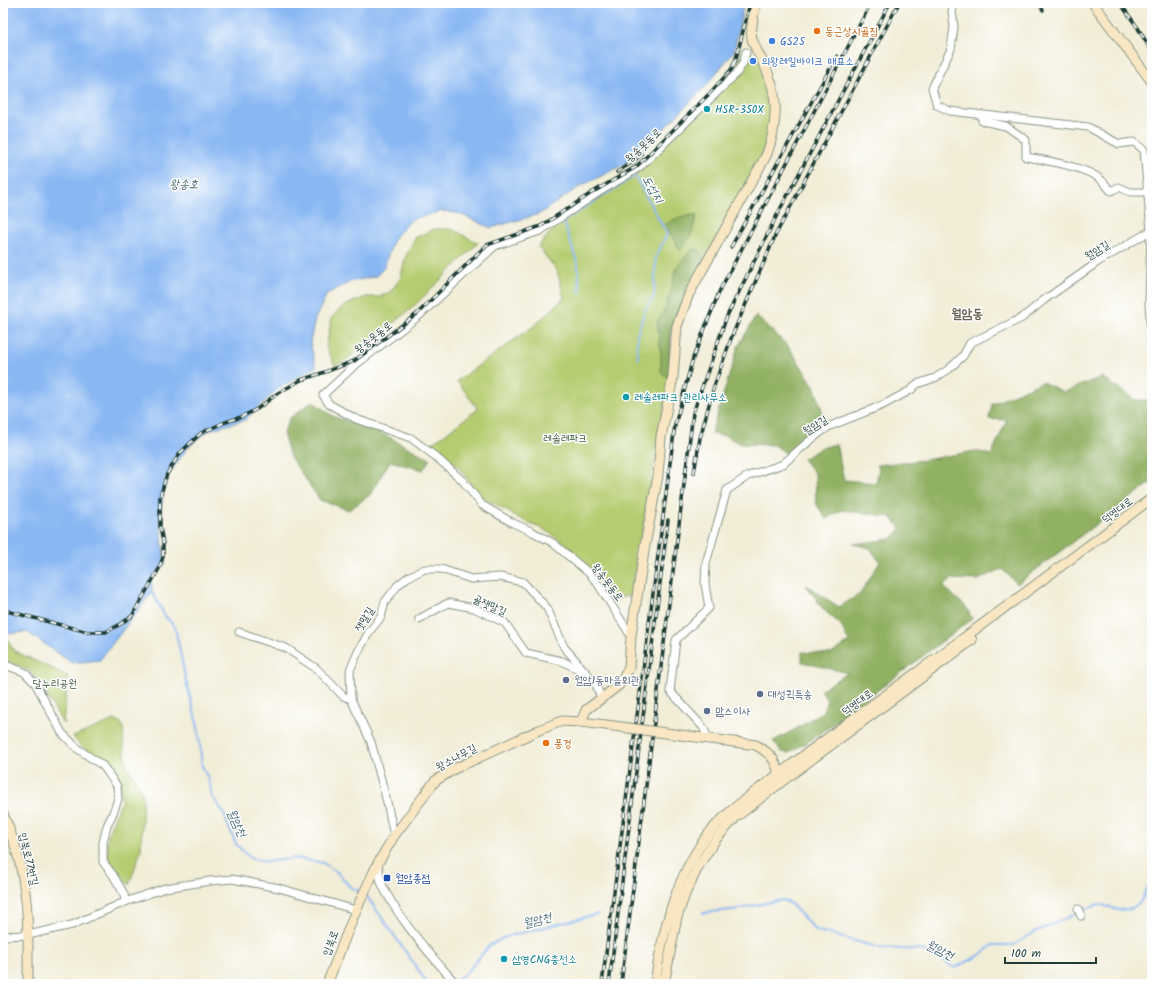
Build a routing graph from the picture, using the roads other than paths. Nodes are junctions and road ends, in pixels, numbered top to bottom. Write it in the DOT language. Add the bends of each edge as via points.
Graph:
graph roads {
  1 [pos="756,3"];
  2 [pos="954,3"];
  3 [pos="1093,3"];
  4 [pos="746,52"];
  5 [pos="1152,82"];
  6 [pos="983,118"];
  7 [pos="1147,192"];
  8 [pos="1151,231"];
  9 [pos="1152,353"];
  10 [pos="1152,498"];
  11 [pos="1152,505"];
  12 [pos="419,619"];
  13 [pos="239,632"];
  14 [pos="631,636"];
  15 [pos="3,664"];
  16 [pos="586,673"];
  17 [pos="351,698"];
  18 [pos="601,699"];
  19 [pos="581,722"];
  20 [pos="709,740"];
  21 [pos="779,779"];
  22 [pos="3,814"];
  23 [pos="394,836"];
  24 [pos="378,863"];
  25 [pos="369,880"];
  26 [pos="125,902"];
  27 [pos="357,906"];
  28 [pos="28,935"];
  29 [pos="3,936"];
  30 [pos="453,981"];
  31 [pos="28,984"];
  32 [pos="327,984"];
  33 [pos="655,984"];
  34 [pos="664,984"];
  1 -- 14 [label="street, 왕송못동로" via="752,38 770,76 776,102 774,128 767,154 689,294 677,326 673,377"];
  2 -- 6 [label="street" via="951,49 932,88 937,105 950,111"];
  3 -- 5 [label="street"];
  4 -- 14 [label="street, 왕송못동로" via="736,74 642,165 540,231 495,246 420,315 353,367 323,395 329,404 356,419 411,438 462,480 482,505 554,543 590,574"];
  6 -- 7 [label="street" via="1006,126 1026,140 1026,157 1091,173 1111,191 1119,187 1130,192"];
  6 -- 7 [label="street" via="1088,127 1119,144 1134,142 1144,150"];
  7 -- 8 [label="street"];
  8 -- 9 [label="street" via="1149,303"];
  8 -- 20 [label="street, 월암길" via="1098,262 1022,318 970,343 963,356 935,378 917,384 883,405 828,427 783,464 748,476 727,490 706,563 705,584 709,608 676,640 670,691 703,727"];
  10 -- 21 [label="street, 덕영대로"];
  11 -- 21 [label="street, 덕영대로" via="1029,598"];
  12 -- 16 [label="street, 골잿말길" via="448,603 474,608 505,623 526,653 562,661"];
  13 -- 17 [label="street" via="286,648 317,669 343,696"];
  14 -- 18 [label="street, 왕송못동로" via="629,668 619,685"];
  15 -- 26 [label="street" via="24,672 35,683 62,733 78,749 103,766 117,786 118,799 103,842 103,862 124,894"];
  16 -- 17 [label="street, 잿말길" via="564,647 547,608 523,582 500,577 471,579 441,569 425,569 398,585 385,602 381,617 369,632 350,670"];
  16 -- 18 [label="street, 잿말길" via="596,684"];
  17 -- 23 [label="street, 잿말길" via="371,742"];
  18 -- 19 [label="street, 왕송못동로" via="586,710"];
  19 -- 20 [label="street, bridge"];
  19 -- 23 [label="street, 왕소나무길" via="562,721 456,768 435,781"];
  20 -- 21 [label="street" via="756,745 766,751 776,763"];
  21 -- 33 [label="street, 덕영대로" via="730,812 707,836 690,863 668,915"];
  21 -- 34 [label="street, 덕영대로" via="735,818 716,839 699,865 677,917"];
  22 -- 28 [label="street, 입북로77번길" via="14,842 24,884"];
  23 -- 24 [label="street, 왕소나무길"];
  24 -- 25 [label="street, 왕소나무길"];
  24 -- 30 [label="street" via="380,880 394,905"];
  25 -- 27 [label="street, 입북로"];
  26 -- 27 [label="street" via="165,888 232,879"];
  26 -- 28 [label="street" via="72,925"];
  27 -- 32 [label="street, 입북로"];
  28 -- 29 [label="street"];
  28 -- 31 [label="street, 입북로77번길"];
}
